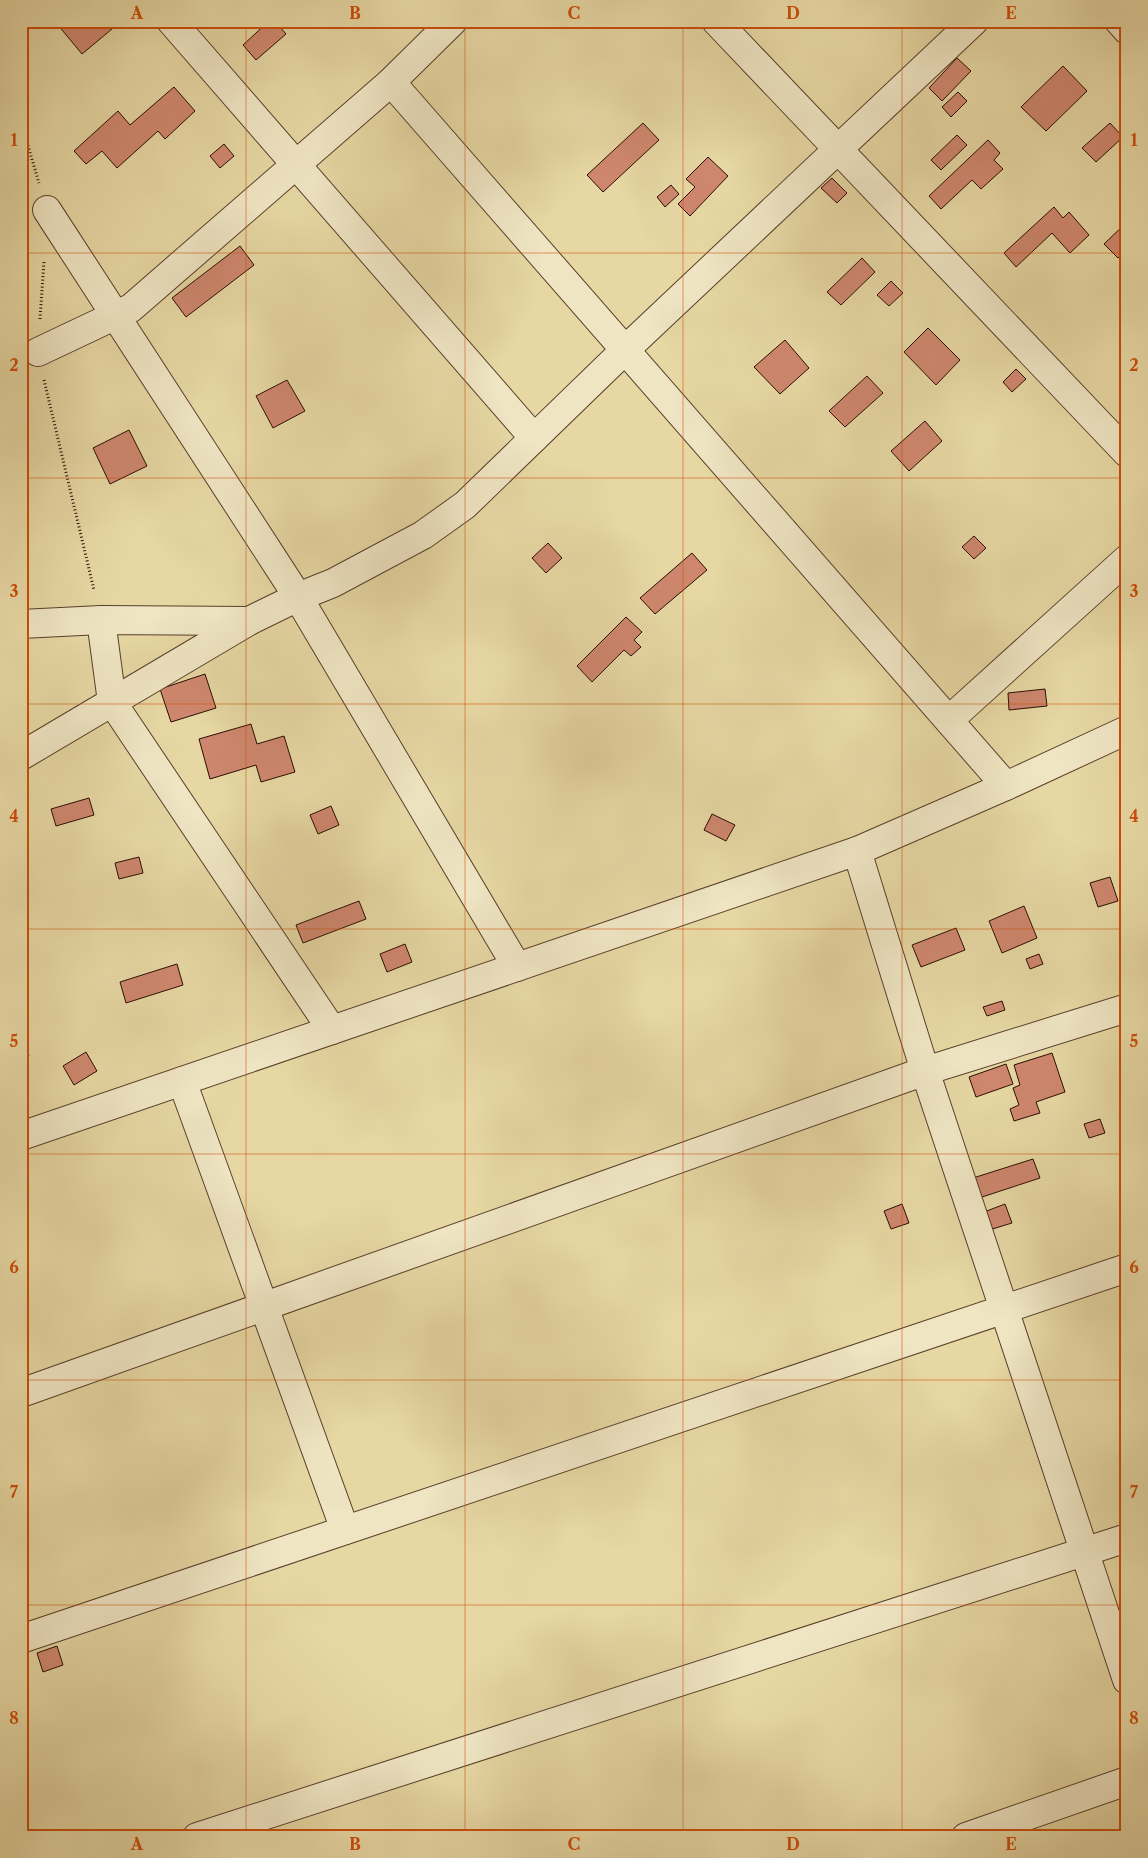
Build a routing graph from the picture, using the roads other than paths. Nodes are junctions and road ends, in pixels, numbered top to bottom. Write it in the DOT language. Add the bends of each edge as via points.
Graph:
graph roads {
  1 [pos="171,21"];
  2 [pos="454,21"];
  3 [pos="716,21"];
  4 [pos="974,21"];
  5 [pos="1119,21"];
  6 [pos="1127,30"];
  7 [pos="391,82"];
  8 [pos="838,149"];
  9 [pos="296,164"];
  10 [pos="47,210"];
  11 [pos="115,316"];
  12 [pos="625,350"];
  13 [pos="38,352"];
  14 [pos="534,438"];
  15 [pos="1127,453"];
  16 [pos="1127,559"];
  17 [pos="298,597"];
  18 [pos="102,620"];
  19 [pos="249,621"];
  20 [pos="21,624"];
  21 [pos="112,702"];
  22 [pos="949,720"];
  23 [pos="1127,730"];
  24 [pos="21,756"];
  25 [pos="1006,786"];
  26 [pos="857,851"];
  27 [pos="517,967"];
  28 [pos="1127,1008"];
  29 [pos="332,1030"];
  30 [pos="925,1070"];
  31 [pos="182,1081"];
  32 [pos="21,1136"];
  33 [pos="1127,1268"];
  34 [pos="263,1307"];
  35 [pos="1003,1309"];
  36 [pos="21,1393"];
  37 [pos="345,1530"];
  38 [pos="1127,1538"];
  39 [pos="1084,1552"];
  40 [pos="21,1639"];
  41 [pos="1127,1680"];
  42 [pos="1127,1781"];
  43 [pos="197,1837"];
  44 [pos="966,1837"];
  1 -- 9 [label="street"];
  2 -- 7 [label="street"];
  3 -- 8 [label="street"];
  4 -- 8 [label="street"];
  5 -- 6 [label="street"];
  7 -- 9 [label="street"];
  7 -- 12 [label="street"];
  8 -- 12 [label="street"];
  8 -- 15 [label="street"];
  9 -- 11 [label="street" via="131,308"];
  9 -- 14 [label="street"];
  10 -- 11 [label="street"];
  11 -- 13 [label="street"];
  11 -- 17 [label="street"];
  12 -- 14 [label="street"];
  12 -- 22 [label="street"];
  14 -- 17 [label="street" via="465,505 423,535 333,583"];
  16 -- 22 [label="street"];
  17 -- 19 [label="street"];
  17 -- 27 [label="street"];
  18 -- 19 [label="street"];
  18 -- 20 [label="street"];
  18 -- 21 [label="street"];
  19 -- 21 [label="street"];
  21 -- 24 [label="street"];
  21 -- 29 [label="street"];
  22 -- 25 [label="street"];
  23 -- 25 [label="street"];
  25 -- 26 [label="street"];
  26 -- 27 [label="street"];
  26 -- 30 [label="street"];
  27 -- 29 [label="street"];
  28 -- 30 [label="street"];
  29 -- 31 [label="street"];
  30 -- 34 [label="street"];
  30 -- 35 [label="street"];
  31 -- 32 [label="street"];
  31 -- 34 [label="street"];
  33 -- 35 [label="street"];
  34 -- 36 [label="street"];
  34 -- 37 [label="street"];
  35 -- 37 [label="street"];
  35 -- 39 [label="street"];
  37 -- 40 [label="street"];
  38 -- 39 [label="street"];
  39 -- 41 [label="street"];
  39 -- 43 [label="street"];
  42 -- 44 [label="street"];
}
